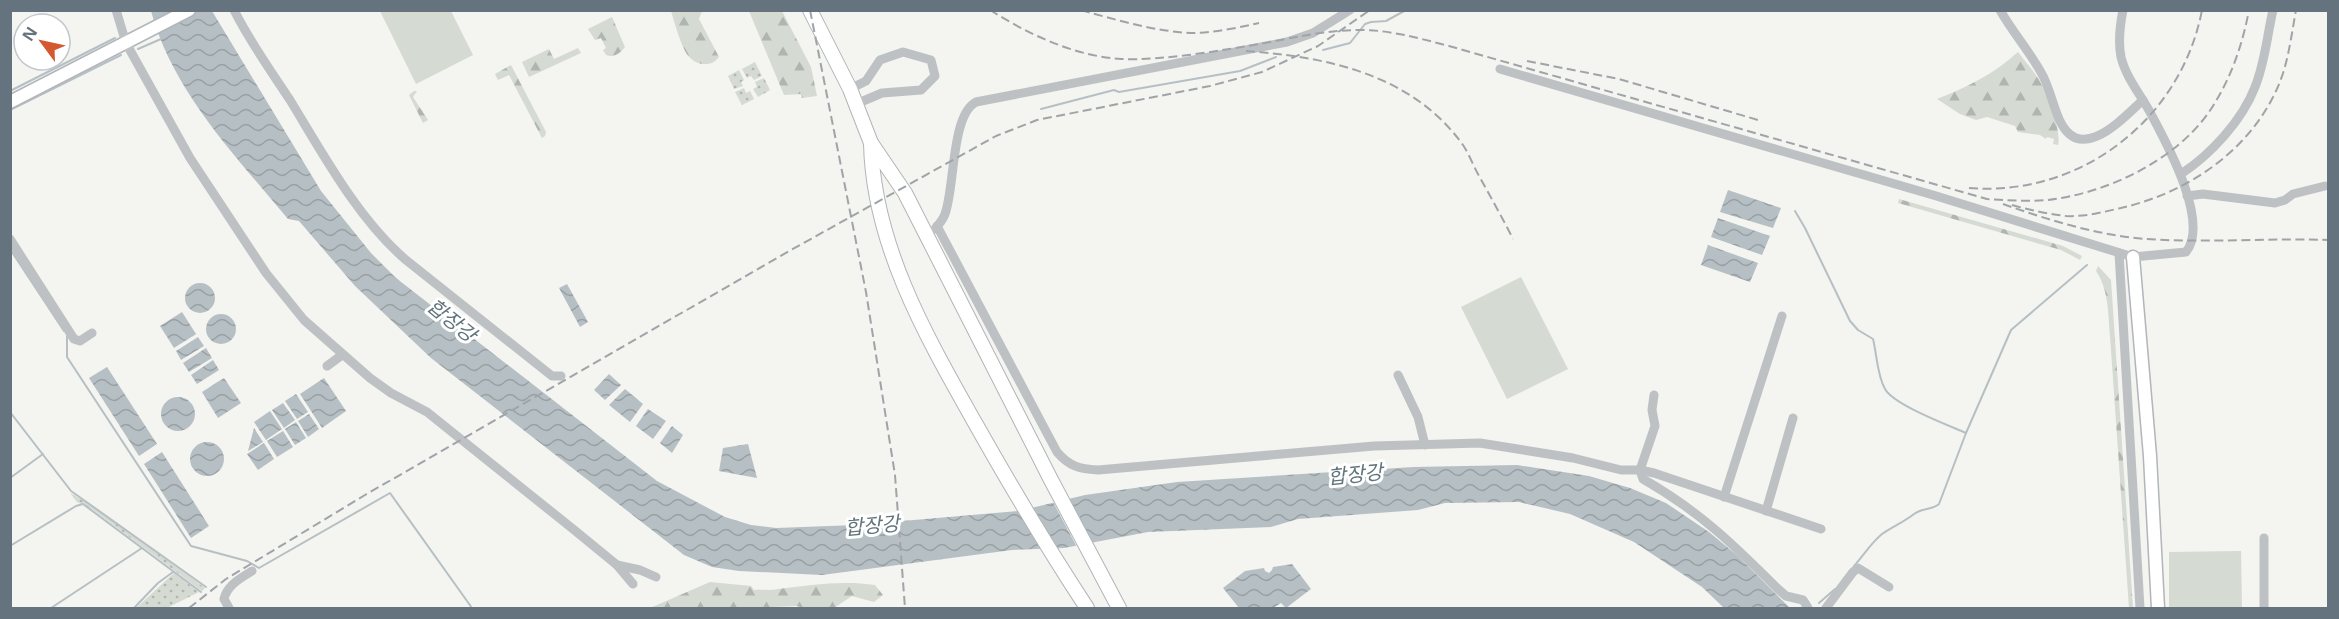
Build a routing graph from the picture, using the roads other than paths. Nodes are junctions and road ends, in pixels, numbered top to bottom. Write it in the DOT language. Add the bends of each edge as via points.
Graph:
graph roads {
  1 [pos="116,10"];
  2 [pos="189,10"];
  3 [pos="234,10"];
  4 [pos="810,10"];
  5 [pos="1350,10"];
  6 [pos="2000,10"];
  7 [pos="2123,10"];
  8 [pos="2273,10"];
  9 [pos="126,43"];
  10 [pos="1500,69"];
  11 [pos="850,89"];
  12 [pos="2143,100"];
  13 [pos="10,102"];
  14 [pos="856,105"];
  15 [pos="871,143"];
  16 [pos="2181,174"];
  17 [pos="2325,186"];
  18 [pos="2187,196"];
  19 [pos="937,226"];
  20 [pos="928,238"];
  21 [pos="10,239"];
  22 [pos="2119,253"];
  23 [pos="2133,257"];
  24 [pos="1782,316"];
  25 [pos="92,333"];
  26 [pos="342,355"];
  27 [pos="327,366"];
  28 [pos="1398,375"];
  29 [pos="561,376"];
  30 [pos="1654,395"];
  31 [pos="1793,418"];
  32 [pos="1425,445"];
  33 [pos="1640,470"];
  34 [pos="1724,496"];
  35 [pos="1767,511"];
  36 [pos="1821,529"];
  37 [pos="2264,538"];
  38 [pos="617,565"];
  39 [pos="252,571"];
  40 [pos="656,577"];
  41 [pos="633,584"];
  42 [pos="1889,588"];
  43 [pos="229,609"];
  44 [pos="1087,609"];
  45 [pos="1119,609"];
  46 [pos="1808,609"];
  47 [pos="1826,609"];
  48 [pos="2140,609"];
  49 [pos="2158,609"];
  50 [pos="2264,609"];
  1 -- 9 [label="street"];
  2 -- 9 [label="street"];
  3 -- 29 [label="street" via="335,172 386,241 552,376"];
  4 -- 11 [label="main road"];
  5 -- 19 [label="street" via="1313,33 1287,42 976,102 962,120 946,212"];
  6 -- 12 [label="street" via="2038,67 2060,120 2074,136 2089,140 2099,137"];
  7 -- 12 [label="street" via="2121,56"];
  8 -- 16 [label="street" via="2260,74 2250,99 2219,140"];
  9 -- 13 [label="street"];
  9 -- 26 [label="street" via="190,159 266,273 303,320"];
  10 -- 22 [label="street"];
  11 -- 14 [label="main road"];
  11 -- 14 [label="street" via="866,81 880,60 903,52 931,60 935,76 921,90 882,93"];
  12 -- 16 [label="street"];
  14 -- 15 [label="main road"];
  15 -- 20 [label="main road"];
  15 -- 44 [label="main road" via="874,192 912,304 1012,489"];
  16 -- 18 [label="street"];
  17 -- 18 [label="street" via="2274,203 2203,194"];
  18 -- 23 [label="street" via="2193,240 2186,252"];
  19 -- 20 [label="street"];
  19 -- 32 [label="street" via="1057,452 1074,467 1098,470"];
  20 -- 45 [label="main road"];
  21 -- 25 [label="street" via="74,339 80,341"];
  22 -- 23 [label="street"];
  22 -- 48 [label="street"];
  23 -- 49 [label="street"];
  24 -- 34 [label="street"];
  26 -- 27 [label="street"];
  26 -- 38 [label="street" via="391,393 427,412"];
  28 -- 32 [label="street" via="1418,417"];
  30 -- 33 [label="street" via="1655,426"];
  31 -- 35 [label="street"];
  32 -- 33 [label="street" via="1499,445 1620,470"];
  33 -- 34 [label="street"];
  33 -- 46 [label="street" via="1643,479 1704,519 1786,596 1803,600"];
  34 -- 35 [label="street"];
  35 -- 36 [label="street"];
  37 -- 50 [label="street"];
  38 -- 40 [label="street"];
  38 -- 41 [label="street"];
  39 -- 43 [label="street" via="225,592"];
  42 -- 47 [label="street" via="1858,568"];
}
